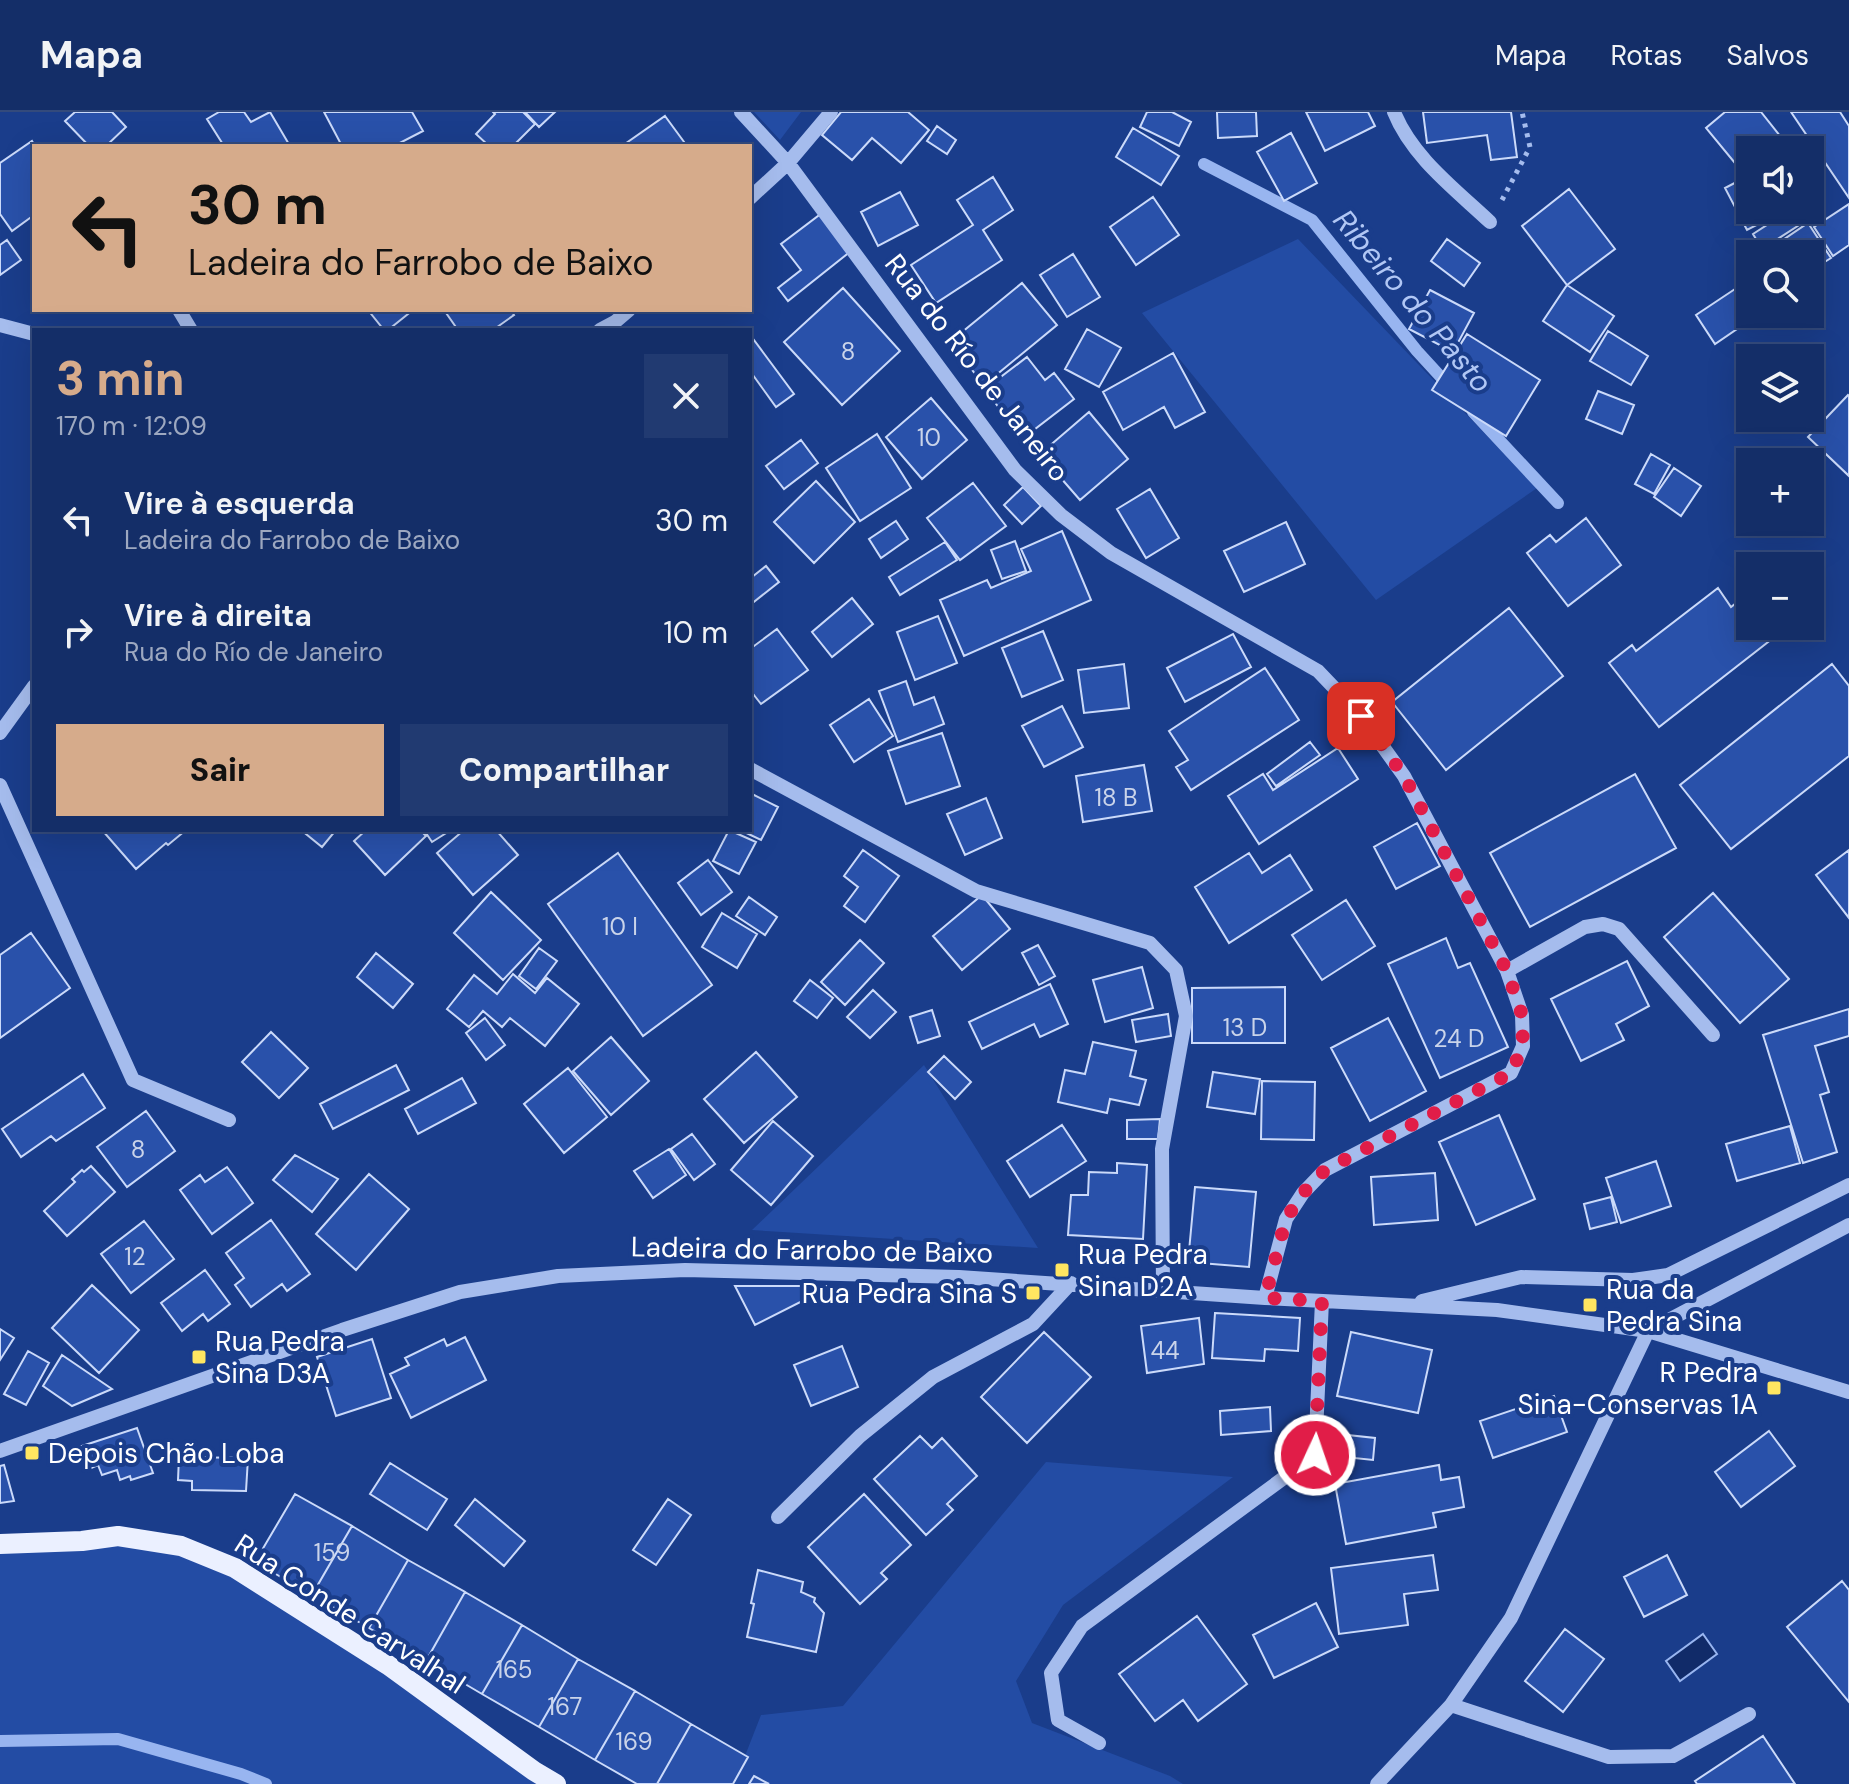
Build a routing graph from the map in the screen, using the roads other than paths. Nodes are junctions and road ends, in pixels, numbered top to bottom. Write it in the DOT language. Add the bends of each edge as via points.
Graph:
graph roads {
  1 [pos="741,112"];
  2 [pos="831,112"];
  3 [pos="1394,112"];
  4 [pos="788,163"];
  5 [pos="752,196"];
  6 [pos="1490,222"];
  7 [pos="627,312"];
  8 [pos="0,325"];
  9 [pos="604,328"];
  10 [pos="32,333"];
  11 [pos="32,689"];
  12 [pos="0,733"];
  13 [pos="752,770"];
  14 [pos="0,785"];
  15 [pos="1507,971"];
  16 [pos="1713,1035"];
  17 [pos="229,1120"];
  18 [pos="1849,1185"];
  19 [pos="1849,1225"];
  20 [pos="1071,1283"];
  21 [pos="1163,1289"];
  22 [pos="1265,1298"];
  23 [pos="1322,1301"];
  24 [pos="1407,1305"];
  25 [pos="1648,1331"];
  26 [pos="1849,1392"];
  27 [pos="0,1451"];
  28 [pos="778,1517"];
  29 [pos="0,1544"];
  30 [pos="1451,1705"];
  31 [pos="1749,1714"];
  32 [pos="1099,1743"];
  33 [pos="556,1784"];
  34 [pos="1377,1784"];
  1 -- 4 [label="street, Rua do Río de Janeiro"];
  2 -- 4 [label="street"];
  3 -- 6 [label="street" via="1429,165"];
  4 -- 5 [label="street"];
  4 -- 15 [label="street, Rua do Río de Janeiro" via="1015,470 1061,515 1111,553 1318,671 1361,716 1404,776"];
  7 -- 9 [label="street"];
  8 -- 10 [label="street"];
  11 -- 12 [label="street"];
  13 -- 21 [label="street" via="976,891 1150,943 1176,970 1186,1016 1162,1149"];
  14 -- 17 [label="street" via="133,1080"];
  15 -- 16 [label="street" via="1585,927 1603,924 1619,929"];
  15 -- 22 [label="street, Rua do Río de Janeiro" via="1522,1015 1523,1046 1511,1073 1325,1170 1286,1219"];
  18 -- 24 [label="street" via="1668,1275 1633,1280 1521,1277"];
  19 -- 25 [label="street"];
  20 -- 21 [label="street, Ladeira do Farrobo de Baixo"];
  20 -- 27 [label="street, Ladeira do Farrobo de Baixo" via="685,1270 558,1276 460,1292"];
  20 -- 28 [label="street" via="1033,1324 933,1377 860,1436"];
  21 -- 22 [label="street, Ladeira do Farrobo de Baixo"];
  22 -- 23 [label="street, Ladeira do Farrobo de Baixo"];
  23 -- 24 [label="street, Ladeira do Farrobo de Baixo"];
  23 -- 32 [label="street" via="1315,1455 1082,1626 1051,1673 1058,1720"];
  24 -- 25 [label="street, Ladeira do Farrobo de Baixo" via="1497,1310"];
  25 -- 26 [label="street"];
  25 -- 30 [label="street" via="1511,1618"];
  29 -- 33 [label="main road, Rua Conde Carvalhal" via="118,1536 181,1546 235,1568 388,1665"];
  30 -- 31 [label="street" via="1609,1757 1673,1756"];
  30 -- 34 [label="street"];
}
